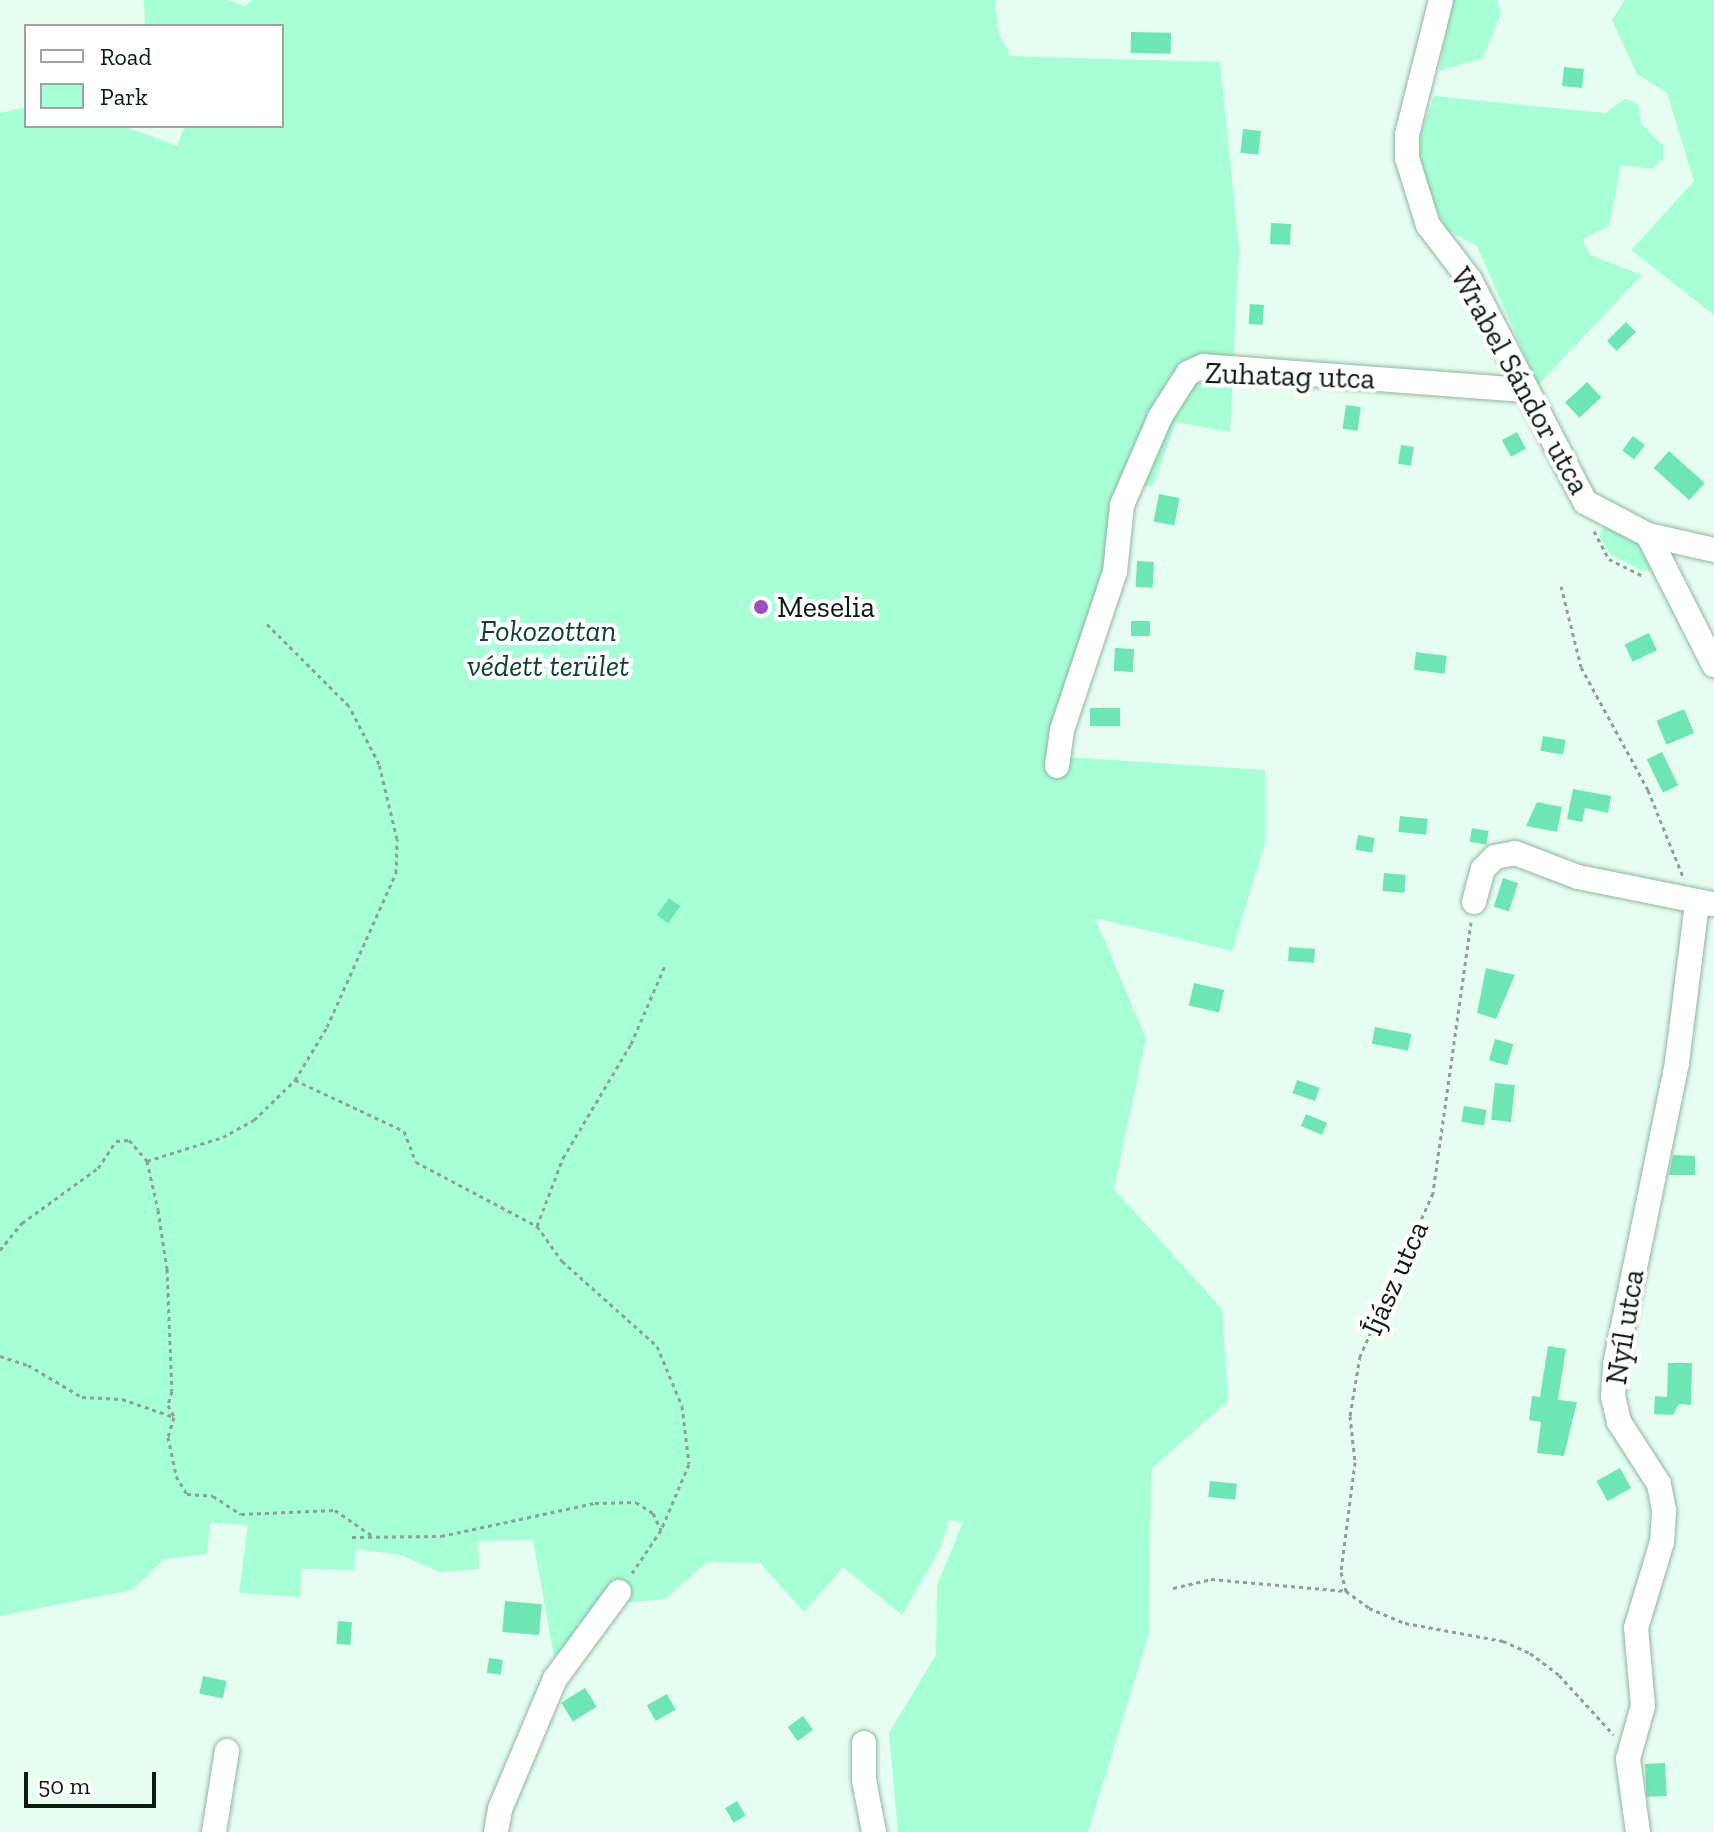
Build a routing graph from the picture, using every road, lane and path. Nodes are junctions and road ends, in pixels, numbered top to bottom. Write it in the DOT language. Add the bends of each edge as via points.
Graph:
graph roads {
  1 [pos="1441,0"];
  2 [pos="1522,390"];
  3 [pos="1598,512"];
  4 [pos="1648,535"];
  5 [pos="1714,550"];
  6 [pos="1674,581"];
  7 [pos="1561,586"];
  8 [pos="266,623"];
  9 [pos="1714,665"];
  10 [pos="1057,766"];
  11 [pos="1474,902"];
  12 [pos="1700,903"];
  13 [pos="666,963"];
  14 [pos="295,1080"];
  15 [pos="147,1161"];
  16 [pos="537,1226"];
  17 [pos="0,1250"];
  18 [pos="0,1356"];
  19 [pos="174,1417"];
  20 [pos="661,1530"];
  21 [pos="352,1537"];
  22 [pos="374,1537"];
  23 [pos="1173,1588"];
  24 [pos="1346,1591"];
  25 [pos="619,1592"];
  26 [pos="864,1743"];
  27 [pos="227,1751"];
  28 [pos="1628,1759"];
  29 [pos="214,1832"];
  30 [pos="496,1832"];
  31 [pos="874,1832"];
  32 [pos="1638,1832"];
  1 -- 2 [label="street, Wrabel Sándor utca" via="1407,134 1407,158 1428,225 1470,280"];
  2 -- 3 [label="street, Wrabel Sándor utca" via="1575,491"];
  2 -- 10 [label="street, Zuhatag utca" via="1204,366 1188,373 1160,417 1122,505 1115,572 1062,730"];
  3 -- 4 [label="street, Wrabel Sándor utca"];
  3 -- 6 [label="path" via="1594,534 1609,559 1633,574"];
  4 -- 5 [label="street, Wrabel Sándor utca"];
  4 -- 6 [label="street"];
  6 -- 9 [label="street"];
  7 -- 12 [label="path" via="1581,667 1648,790"];
  8 -- 14 [label="path" via="349,706 379,764 397,839 396,873 327,1027"];
  11 -- 12 [label="street" via="1483,869 1495,857 1515,853 1578,877"];
  11 -- 24 [label="path, Íjász utca" via="1433,1193 1360,1356 1350,1416 1355,1462 1341,1572"];
  12 -- 28 [label="street, Nyíl utca" via="1677,1062 1615,1365 1613,1397 1619,1422 1659,1484 1664,1510 1662,1542 1636,1628 1643,1706"];
  13 -- 16 [label="path" via="631,1044 563,1158"];
  14 -- 15 [label="path" via="254,1120 223,1137"];
  14 -- 16 [label="path" via="404,1131 416,1162"];
  15 -- 17 [label="path" via="129,1140 116,1141 98,1168 22,1223"];
  15 -- 19 [label="path" via="167,1269 168,1405"];
  16 -- 20 [label="path" via="562,1261 657,1346 682,1406 689,1464"];
  18 -- 19 [label="path" via="28,1365 82,1397 122,1399"];
  19 -- 22 [label="path" via="168,1437 176,1476 187,1494 213,1496 241,1514 335,1510"];
  20 -- 22 [label="path" via="653,1513 636,1502 595,1503 441,1536"];
  20 -- 25 [label="path"];
  21 -- 22 [label="path"];
  23 -- 24 [label="path" via="1211,1579"];
  24 -- 28 [label="path" via="1405,1623 1503,1641 1530,1653 1588,1706"];
  25 -- 30 [label="street" via="555,1679 500,1809"];
  26 -- 31 [label="street" via="864,1780"];
  27 -- 29 [label="street"];
  28 -- 32 [label="street, Nyíl utca"];
}
